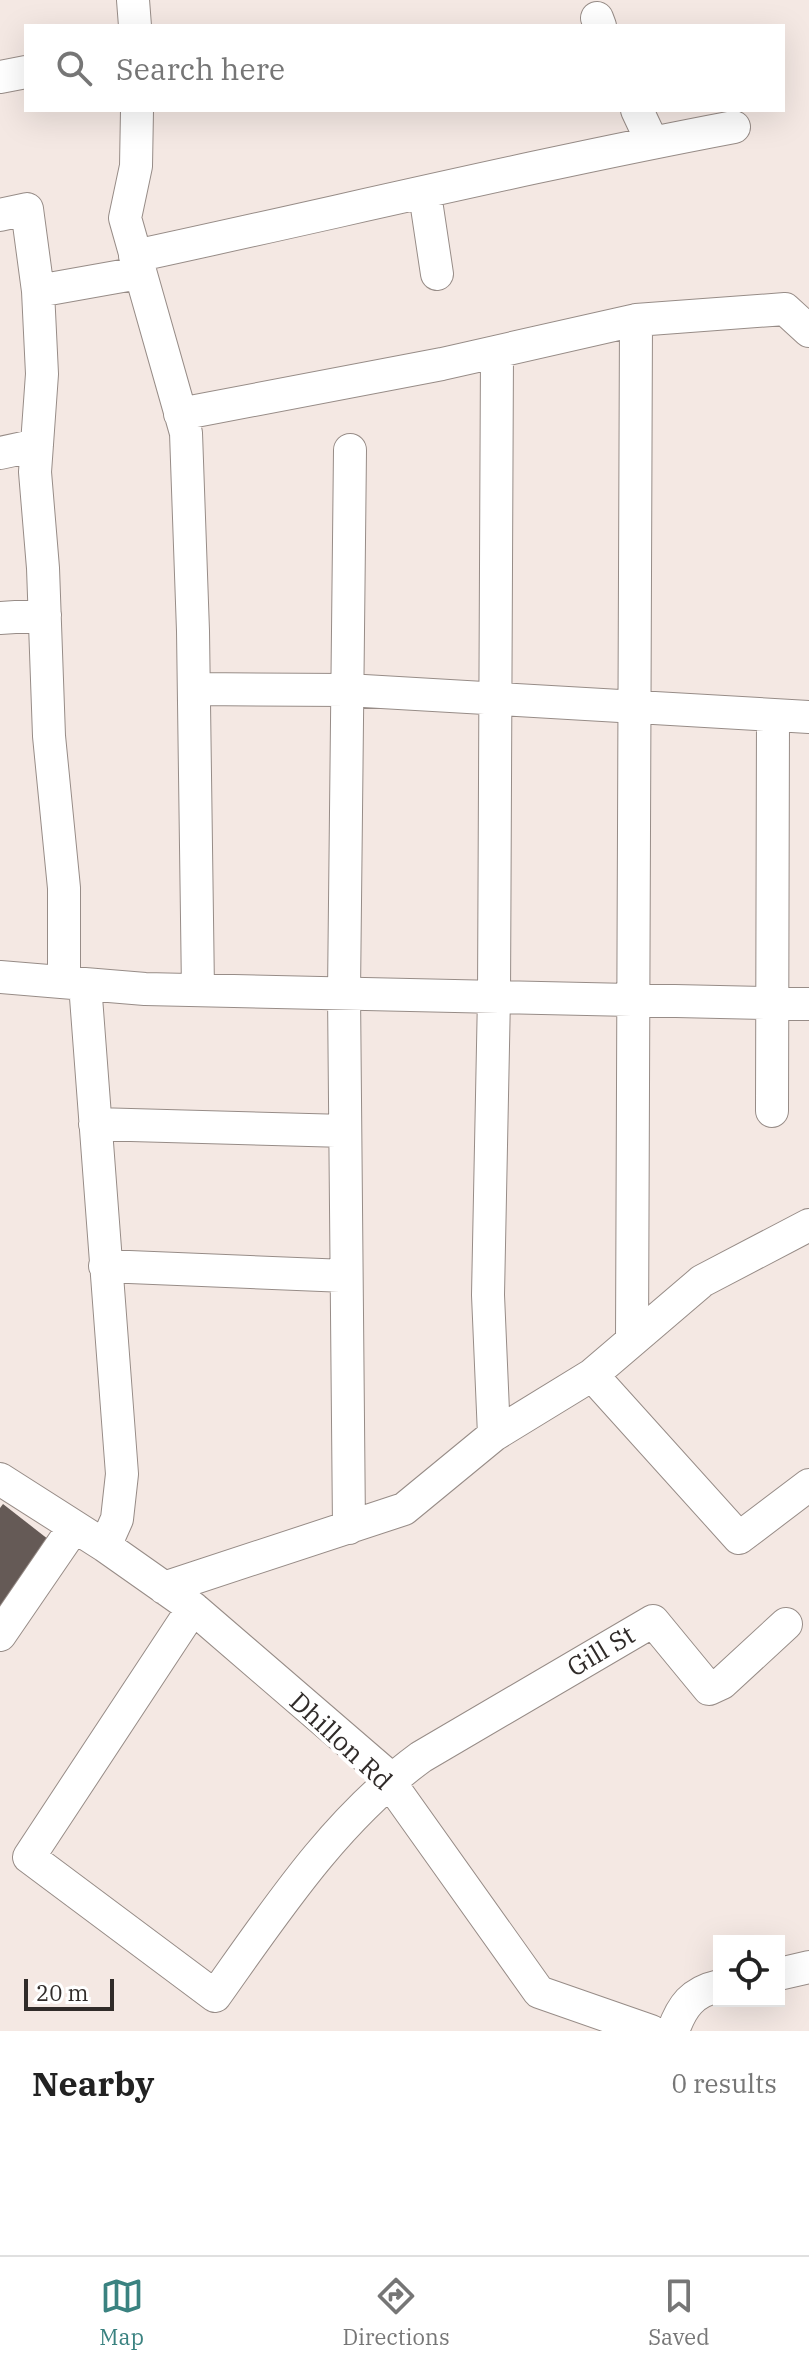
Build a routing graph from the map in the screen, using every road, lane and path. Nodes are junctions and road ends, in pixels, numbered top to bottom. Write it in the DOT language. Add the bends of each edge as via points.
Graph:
graph roads {
  1 [pos="133,0"];
  2 [pos="135,24"];
  3 [pos="24,72"];
  4 [pos="0,77"];
  5 [pos="137,112"];
  6 [pos="638,112"];
  7 [pos="734,127"];
  8 [pos="652,142"];
  9 [pos="425,194"];
  10 [pos="0,215"];
  11 [pos="137,265"];
  12 [pos="437,274"];
  13 [pos="38,291"];
  14 [pos="636,320"];
  15 [pos="809,331"];
  16 [pos="497,352"];
  17 [pos="180,414"];
  18 [pos="37,445"];
  19 [pos="350,450"];
  20 [pos="0,453"];
  21 [pos="45,615"];
  22 [pos="0,618"];
  23 [pos="194,689"];
  24 [pos="347,690"];
  25 [pos="496,699"];
  26 [pos="633,707"];
  27 [pos="773,715"];
  28 [pos="809,717"];
  29 [pos="0,977"];
  30 [pos="74,983"];
  31 [pos="198,990"];
  32 [pos="344,993"];
  33 [pos="494,996"];
  34 [pos="632,1000"];
  35 [pos="772,1003"];
  36 [pos="809,1004"];
  37 [pos="772,1111"];
  38 [pos="95,1124"];
  39 [pos="345,1131"];
  40 [pos="809,1225"];
  41 [pos="105,1266"];
  42 [pos="346,1276"];
  43 [pos="632,1341"];
  44 [pos="592,1375"];
  45 [pos="494,1435"];
  46 [pos="0,1479"];
  47 [pos="809,1485"];
  48 [pos="74,1527"];
  49 [pos="349,1528"];
  50 [pos="105,1546"];
  51 [pos="164,1588"];
  52 [pos="193,1608"];
  53 [pos="786,1624"];
  54 [pos="0,1635"];
  55 [pos="389,1781"];
  56 [pos="809,1967"];
  57 [pos="785,1973"];
  58 [pos="713,1988"];
  59 [pos="651,2031"];
  60 [pos="673,2031"];
  1 -- 2 [label="street"];
  3 -- 4 [label="street"];
  5 -- 11 [label="street" via="136,166 125,218"];
  6 -- 8 [label="street"];
  7 -- 8 [label="street"];
  8 -- 9 [label="street"];
  9 -- 11 [label="street"];
  9 -- 12 [label="street"];
  10 -- 13 [label="street" via="27,209"];
  11 -- 13 [label="street"];
  11 -- 17 [label="street"];
  13 -- 18 [label="street" via="42,374"];
  14 -- 15 [label="street" via="785,309"];
  14 -- 16 [label="street"];
  14 -- 26 [label="street"];
  16 -- 17 [label="street"];
  16 -- 25 [label="street"];
  17 -- 23 [label="street" via="186,433"];
  18 -- 20 [label="street"];
  18 -- 21 [label="street"];
  19 -- 24 [label="street"];
  21 -- 22 [label="street"];
  21 -- 30 [label="street" via="49,736"];
  23 -- 24 [label="street"];
  23 -- 31 [label="street"];
  24 -- 25 [label="street"];
  24 -- 32 [label="street"];
  25 -- 26 [label="street"];
  25 -- 33 [label="street"];
  26 -- 27 [label="street"];
  26 -- 34 [label="street"];
  27 -- 28 [label="street"];
  27 -- 35 [label="street"];
  29 -- 30 [label="street"];
  30 -- 31 [label="street"];
  30 -- 38 [label="street"];
  31 -- 32 [label="street"];
  32 -- 33 [label="street"];
  32 -- 39 [label="street"];
  33 -- 34 [label="street"];
  33 -- 45 [label="street" via="488,1295"];
  34 -- 35 [label="street"];
  34 -- 43 [label="street"];
  35 -- 36 [label="street"];
  35 -- 37 [label="street"];
  38 -- 39 [label="street"];
  38 -- 41 [label="street"];
  39 -- 42 [label="street"];
  40 -- 43 [label="street" via="702,1281"];
  41 -- 42 [label="street"];
  41 -- 50 [label="street" via="122,1474 117,1519"];
  42 -- 49 [label="street"];
  43 -- 44 [label="street"];
  44 -- 45 [label="street"];
  44 -- 47 [label="street" via="739,1538"];
  45 -- 49 [label="street" via="404,1509"];
  46 -- 48 [label="street, Dhillon Rd"];
  48 -- 50 [label="street, Dhillon Rd"];
  48 -- 54 [label="street"];
  49 -- 51 [label="street"];
  50 -- 51 [label="street, Dhillon Rd"];
  51 -- 52 [label="street, Dhillon Rd"];
  52 -- 55 [label="street, Dhillon Rd"];
  52 -- 55 [label="street" via="29,1857 215,1996 301,1874"];
  53 -- 55 [label="street, Gill St" via="709,1689 653,1621"];
  55 -- 59 [label="street, Dhillon Rd" via="539,1992"];
  56 -- 57 [label="street"];
  58 -- 60 [label="street" via="681,2007"];
}
